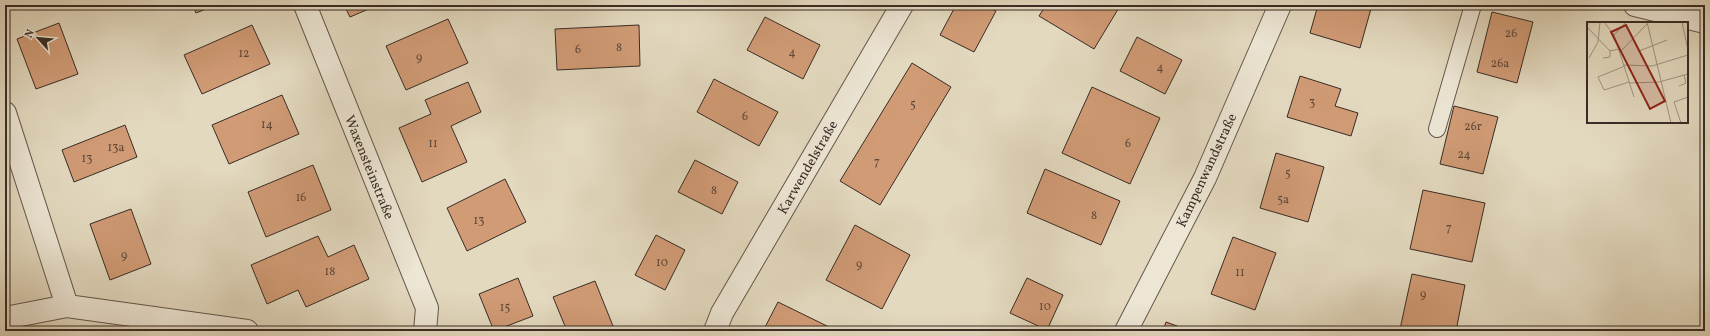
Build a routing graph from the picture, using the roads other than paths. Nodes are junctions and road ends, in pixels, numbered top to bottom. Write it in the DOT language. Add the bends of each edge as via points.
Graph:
graph roads {
  1 [pos="305,5"];
  2 [pos="902,5"];
  3 [pos="1280,5"];
  4 [pos="1473,5"];
  5 [pos="1635,5"];
  6 [pos="1705,22"];
  7 [pos="5,113"];
  8 [pos="1437,129"];
  9 [pos="67,306"];
  10 [pos="5,318"];
  11 [pos="247,331"];
  12 [pos="425,331"];
  13 [pos="715,331"];
  14 [pos="1126,331"];
  1 -- 12 [label="street, Waxensteinstraße" via="427,308"];
  2 -- 13 [label="street, Karwendelstraße" via="722,313"];
  3 -- 14 [label="street, Kampenwandstraße" via="1205,178"];
  4 -- 8 [label="lane"];
  5 -- 6 [label="street"];
  7 -- 9 [label="street"];
  9 -- 10 [label="street"];
  9 -- 11 [label="street"];
}
